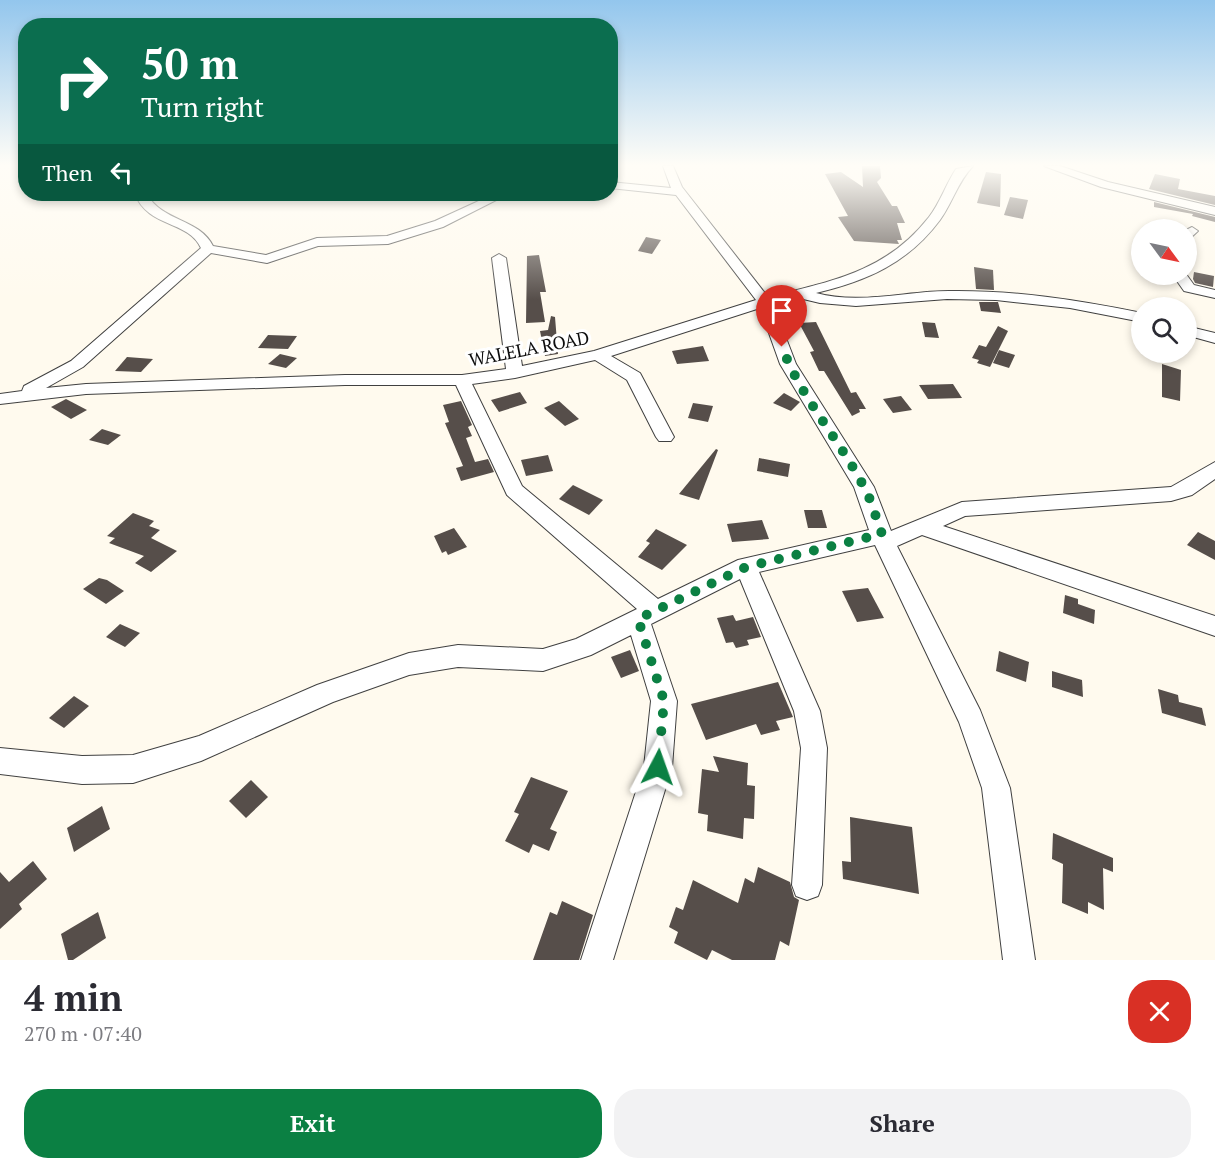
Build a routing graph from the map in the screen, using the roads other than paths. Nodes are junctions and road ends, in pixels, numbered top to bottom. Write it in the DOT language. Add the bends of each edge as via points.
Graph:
graph roads {
  1 [pos="151,211"];
  2 [pos="467,211"];
  3 [pos="695,211"];
  4 [pos="939,211"];
  5 [pos="208,249"];
  6 [pos="499,258"];
  7 [pos="1183,285"];
  8 [pos="800,293"];
  9 [pos="1215,294"];
  10 [pos="765,302"];
  11 [pos="1131,316"];
  12 [pos="1197,333"];
  13 [pos="1215,338"];
  14 [pos="598,355"];
  15 [pos="77,364"];
  16 [pos="515,373"];
  17 [pos="462,380"];
  18 [pos="86,389"];
  19 [pos="21,396"];
  20 [pos="0,399"];
  21 [pos="665,437"];
  22 [pos="1215,469"];
  23 [pos="920,526"];
  24 [pos="883,538"];
  25 [pos="746,567"];
  26 [pos="646,614"];
  27 [pos="1215,626"];
  28 [pos="0,761"];
  29 [pos="807,885"];
  30 [pos="597,960"];
  31 [pos="1019,960"];
  1 -- 5 [label="street" via="197,234 207,242"];
  2 -- 5 [label="street" via="388,240 317,242 267,259"];
  3 -- 10 [label="street"];
  4 -- 8 [label="street, WALELA ROAD" via="909,245 877,269 853,280"];
  5 -- 15 [label="street"];
  6 -- 16 [label="street"];
  7 -- 9 [label="street"];
  8 -- 10 [label="street, WALELA ROAD"];
  8 -- 11 [label="street" via="833,301 947,295 1018,297"];
  10 -- 14 [label="street, WALELA ROAD"];
  10 -- 24 [label="street" via="788,364 864,488"];
  12 -- 13 [label="street"];
  14 -- 16 [label="street, WALELA ROAD"];
  14 -- 21 [label="street" via="634,377"];
  15 -- 18 [label="street"];
  15 -- 19 [label="street"];
  16 -- 17 [label="street, WALELA ROAD"];
  17 -- 18 [label="street, WALELA ROAD"];
  17 -- 26 [label="street" via="514,490"];
  18 -- 19 [label="street, WALELA ROAD"];
  19 -- 20 [label="street, WALELA ROAD"];
  22 -- 23 [label="street" via="1185,490 1171,494 962,509"];
  23 -- 24 [label="street"];
  23 -- 27 [label="street"];
  24 -- 25 [label="street"];
  24 -- 31 [label="street" via="971,719 996,788"];
  25 -- 26 [label="street"];
  25 -- 29 [label="street" via="807,711 814,748"];
  26 -- 28 [label="street" via="582,648 543,660 458,656 410,664 326,693 201,748 133,769 82,770"];
  26 -- 30 [label="street" via="664,701 658,767"];
}
